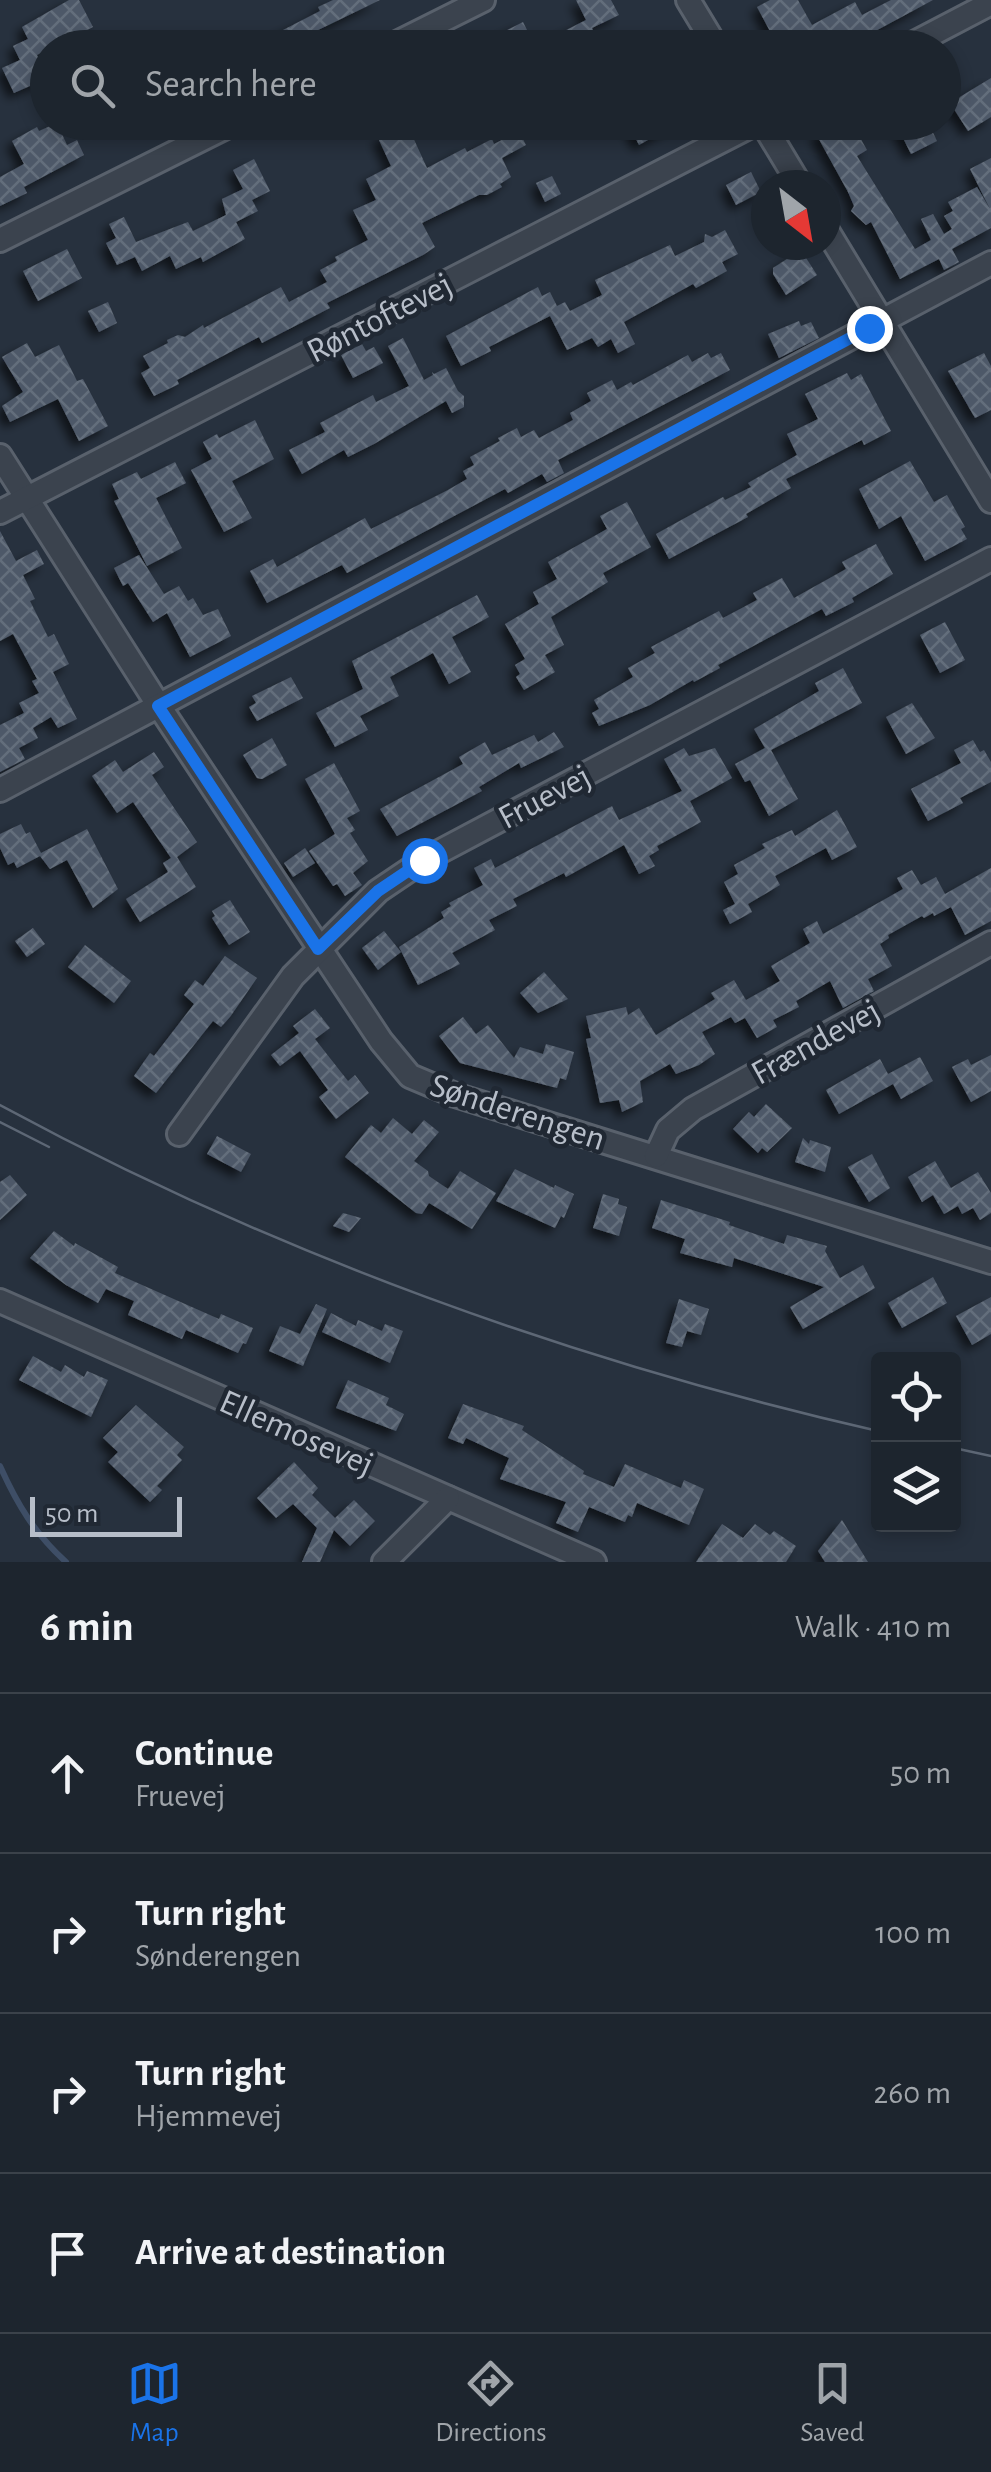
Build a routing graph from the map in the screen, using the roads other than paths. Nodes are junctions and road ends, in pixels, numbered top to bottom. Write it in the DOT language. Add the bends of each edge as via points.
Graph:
graph roads {
  1 [pos="483,0"];
  2 [pos="688,0"];
  3 [pos="991,3"];
  4 [pos="423,30"];
  5 [pos="706,30"];
  6 [pos="939,30"];
  7 [pos="200,140"];
  8 [pos="725,140"];
  9 [pos="771,140"];
  10 [pos="790,170"];
  11 [pos="0,240"];
  12 [pos="841,253"];
  13 [pos="991,262"];
  14 [pos="882,321"];
  15 [pos="0,456"];
  16 [pos="27,498"];
  17 [pos="991,501"];
  18 [pos="0,512"];
  19 [pos="991,559"];
  20 [pos="158,706"];
  21 [pos="0,790"];
  22 [pos="991,943"];
  23 [pos="318,949"];
  24 [pos="180,1134"];
  25 [pos="656,1156"];
  26 [pos="991,1262"];
  27 [pos="0,1301"];
  28 [pos="448,1498"];
  29 [pos="384,1562"];
  30 [pos="594,1562"];
  1 -- 4 [label="street"];
  2 -- 5 [label="street"];
  3 -- 6 [label="street"];
  7 -- 11 [label="street"];
  8 -- 16 [label="street, Røntoftevej"];
  9 -- 10 [label="street"];
  12 -- 14 [label="street"];
  13 -- 14 [label="street"];
  14 -- 17 [label="street"];
  14 -- 20 [label="street"];
  15 -- 16 [label="street, Sønderengen"];
  16 -- 18 [label="street, Røntoftevej"];
  16 -- 20 [label="street, Sønderengen"];
  19 -- 23 [label="street, Fruevej" via="424,860 378,891"];
  20 -- 21 [label="street"];
  20 -- 23 [label="street, Sønderengen"];
  22 -- 25 [label="street, Frændevej" via="693,1110 668,1130"];
  23 -- 24 [label="street, Fruevej"];
  23 -- 25 [label="street, Sønderengen" via="410,1076"];
  25 -- 26 [label="street, Sønderengen"];
  27 -- 28 [label="street, Ellemosevej"];
  28 -- 29 [label="street"];
  28 -- 30 [label="street, Ellemosevej"];
}
